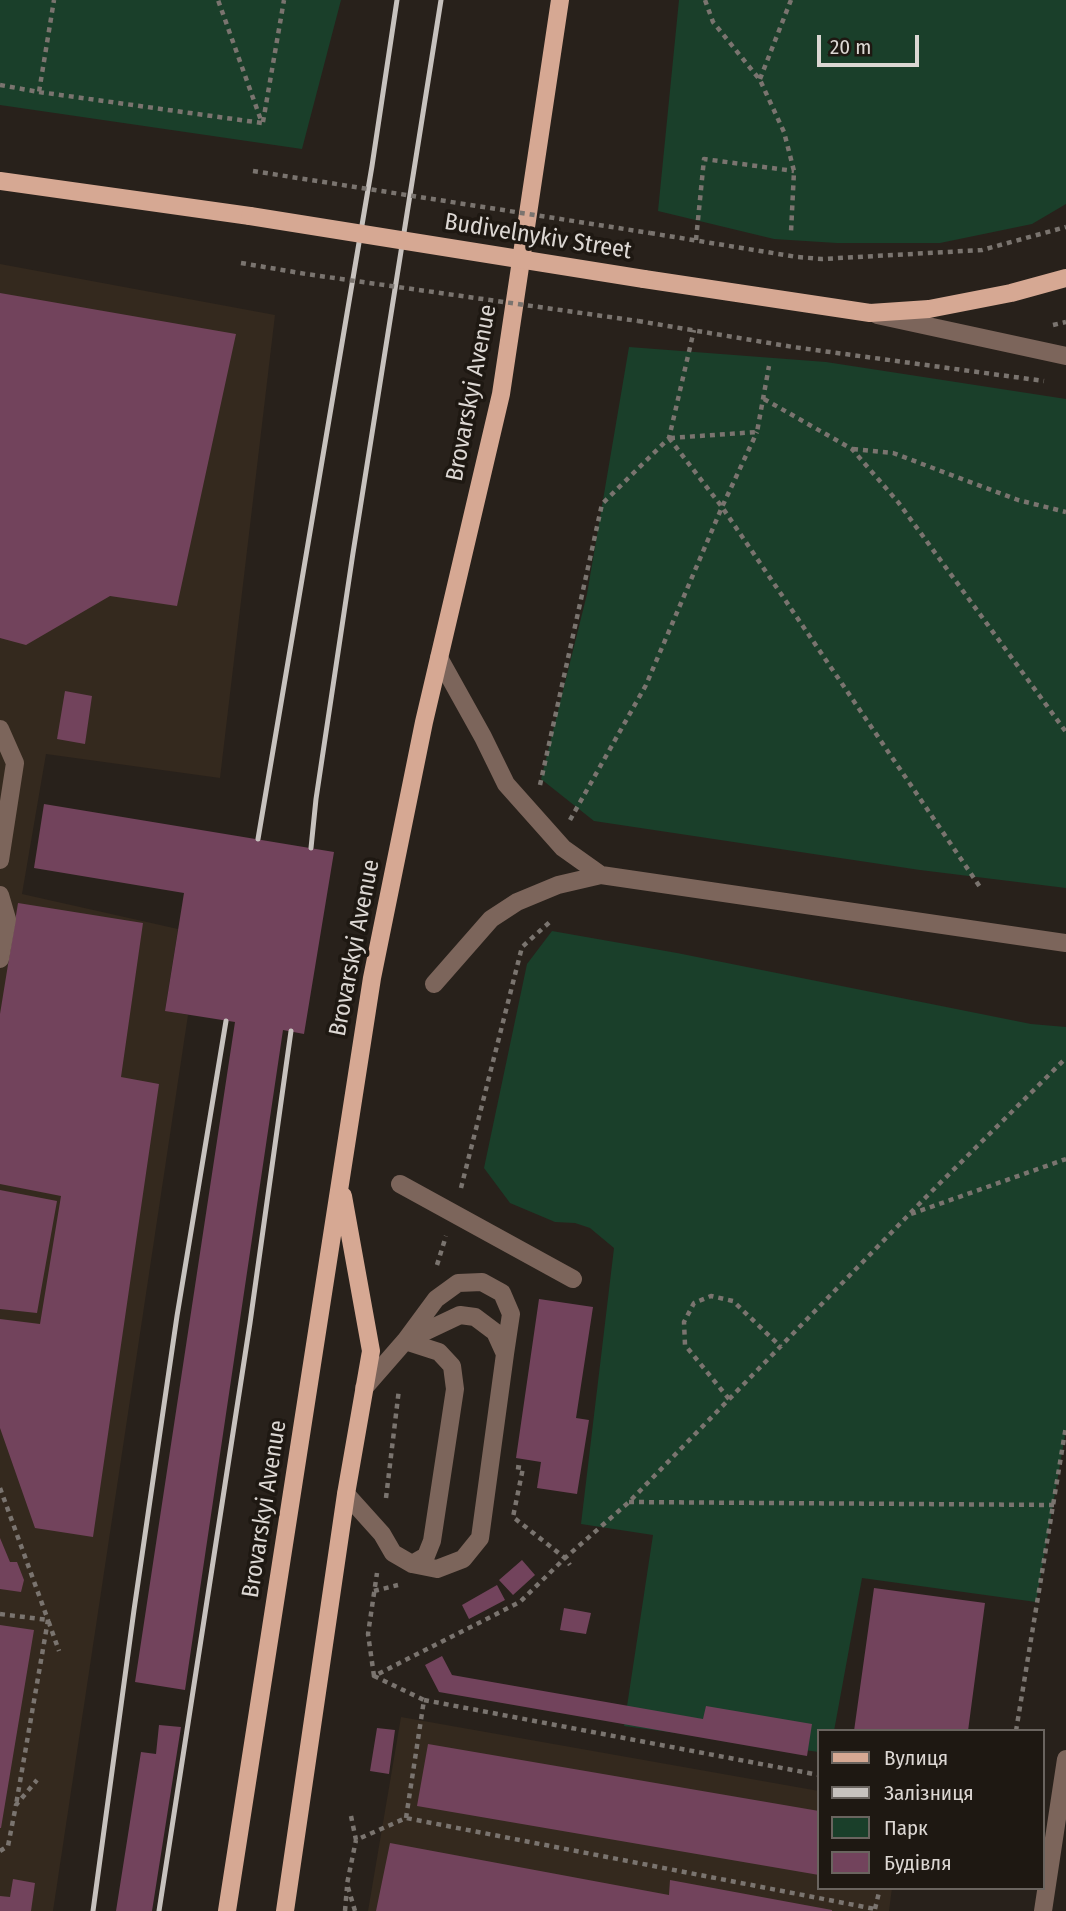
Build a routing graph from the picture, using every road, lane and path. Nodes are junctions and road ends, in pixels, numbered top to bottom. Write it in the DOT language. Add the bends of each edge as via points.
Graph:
graph roads {
  1 [pos="54,0"];
  2 [pos="218,0"];
  3 [pos="284,0"];
  4 [pos="560,0"];
  5 [pos="705,0"];
  6 [pos="791,0"];
  7 [pos="760,80"];
  8 [pos="0,85"];
  9 [pos="39,92"];
  10 [pos="262,123"];
  11 [pos="253,171"];
  12 [pos="794,171"];
  13 [pos="0,181"];
  14 [pos="1066,227"];
  15 [pos="791,232"];
  16 [pos="696,240"];
  17 [pos="241,263"];
  18 [pos="1066,278"];
  19 [pos="870,313"];
  20 [pos="694,330"];
  21 [pos="1066,356"];
  22 [pos="769,366"];
  23 [pos="1053,382"];
  24 [pos="764,400"];
  25 [pos="757,432"];
  26 [pos="669,438"];
  27 [pos="852,449"];
  28 [pos="722,507"];
  29 [pos="1066,512"];
  30 [pos="439,658"];
  31 [pos="0,729"];
  32 [pos="1066,732"];
  33 [pos="540,786"];
  34 [pos="566,825"];
  35 [pos="0,860"];
  36 [pos="601,875"];
  37 [pos="980,887"];
  38 [pos="0,895"];
  39 [pos="1066,943"];
  40 [pos="0,959"];
  41 [pos="434,984"];
  42 [pos="1066,1058"];
  43 [pos="1066,1159"];
  44 [pos="340,1182"];
  45 [pos="400,1184"];
  46 [pos="910,1214"];
  47 [pos="573,1279"];
  48 [pos="405,1341"];
  49 [pos="781,1347"];
  50 [pos="505,1354"];
  51 [pos="364,1388"];
  52 [pos="729,1399"];
  53 [pos="1066,1426"];
  54 [pos="491,1462"];
  55 [pos="0,1488"];
  56 [pos="346,1494"];
  57 [pos="629,1502"];
  58 [pos="1054,1504"];
  59 [pos="565,1558"];
  60 [pos="412,1564"];
  61 [pos="570,1565"];
  62 [pos="0,1614"];
  63 [pos="48,1620"];
  64 [pos="59,1651"];
  65 [pos="424,1700"];
  66 [pos="1016,1729"];
  67 [pos="1066,1759"];
  68 [pos="818,1774"];
  69 [pos="37,1780"];
  70 [pos="16,1805"];
  71 [pos="351,1816"];
  72 [pos="406,1818"];
  73 [pos="356,1840"];
  74 [pos="0,1852"];
  75 [pos="347,1884"];
  76 [pos="880,1890"];
  77 [pos="875,1910"];
  78 [pos="227,1911"];
  79 [pos="285,1911"];
  80 [pos="345,1911"];
  81 [pos="355,1911"];
  82 [pos="1043,1911"];
  1 -- 9 [label="path"];
  2 -- 10 [label="path"];
  3 -- 10 [label="path"];
  4 -- 30 [label="main road, Brovarskyi Avenue" via="500,394"];
  5 -- 7 [label="path" via="713,22"];
  6 -- 7 [label="path"];
  7 -- 12 [label="path"];
  8 -- 9 [label="path"];
  9 -- 10 [label="path"];
  11 -- 16 [label="path, bridge"];
  12 -- 15 [label="path"];
  12 -- 16 [label="path" via="704,159"];
  13 -- 19 [label="main road, Budivelnykiv Street, bridge"];
  14 -- 16 [label="path" via="982,250 822,259"];
  17 -- 20 [label="path, bridge"];
  18 -- 19 [label="main road, Budivelnykiv Street" via="929,309"];
  19 -- 21 [label="street"];
  20 -- 23 [label="path"];
  20 -- 26 [label="path"];
  22 -- 24 [label="path"];
  24 -- 25 [label="path"];
  24 -- 27 [label="path"];
  25 -- 26 [label="path"];
  25 -- 28 [label="path"];
  26 -- 28 [label="path"];
  26 -- 33 [label="path" via="602,504"];
  27 -- 29 [label="path" via="893,453 1018,500"];
  27 -- 32 [label="path" via="898,502"];
  28 -- 34 [label="path" via="646,685"];
  28 -- 37 [label="path"];
  30 -- 36 [label="street" via="506,784 563,848"];
  30 -- 44 [label="main road, Brovarskyi Avenue" via="372,978"];
  31 -- 35 [label="street" via="15,763"];
  36 -- 39 [label="street"];
  36 -- 41 [label="street" via="558,885 517,902 491,919"];
  38 -- 40 [label="street" via="7,919"];
  42 -- 46 [label="path"];
  43 -- 46 [label="path"];
  44 -- 51 [label="main road" via="371,1351"];
  44 -- 78 [label="main road, Brovarskyi Avenue"];
  45 -- 47 [label="street"];
  46 -- 49 [label="path"];
  48 -- 50 [label="street" via="460,1315 475,1317 495,1332"];
  48 -- 50 [label="street" via="436,1299 458,1283 482,1282 502,1293 511,1314"];
  48 -- 51 [label="street"];
  48 -- 60 [label="street" via="439,1353 452,1366 456,1389 432,1541 426,1556"];
  49 -- 52 [label="path"];
  49 -- 52 [label="path" via="733,1301 711,1296 694,1303 684,1322 685,1345"];
  50 -- 54 [label="street"];
  51 -- 56 [label="main road"];
  52 -- 57 [label="path"];
  53 -- 58 [label="path"];
  54 -- 59 [label="path" via="523,1468 513,1517"];
  54 -- 60 [label="street" via="480,1538 463,1559 437,1569"];
  55 -- 63 [label="path"];
  56 -- 60 [label="street" via="393,1553"];
  56 -- 79 [label="main road"];
  57 -- 58 [label="path"];
  57 -- 59 [label="path"];
  58 -- 66 [label="path"];
  59 -- 61 [label="path"];
  59 -- 65 [label="path" via="520,1602 374,1676"];
  62 -- 63 [label="path"];
  63 -- 64 [label="path"];
  63 -- 70 [label="path"];
  65 -- 68 [label="path"];
  65 -- 72 [label="path"];
  67 -- 82 [label="street"];
  69 -- 70 [label="path"];
  70 -- 74 [label="path" via="8,1846"];
  71 -- 73 [label="path"];
  72 -- 73 [label="path"];
  72 -- 77 [label="path"];
  73 -- 75 [label="path"];
  75 -- 80 [label="path"];
  75 -- 81 [label="path"];
  76 -- 77 [label="path"];
}
